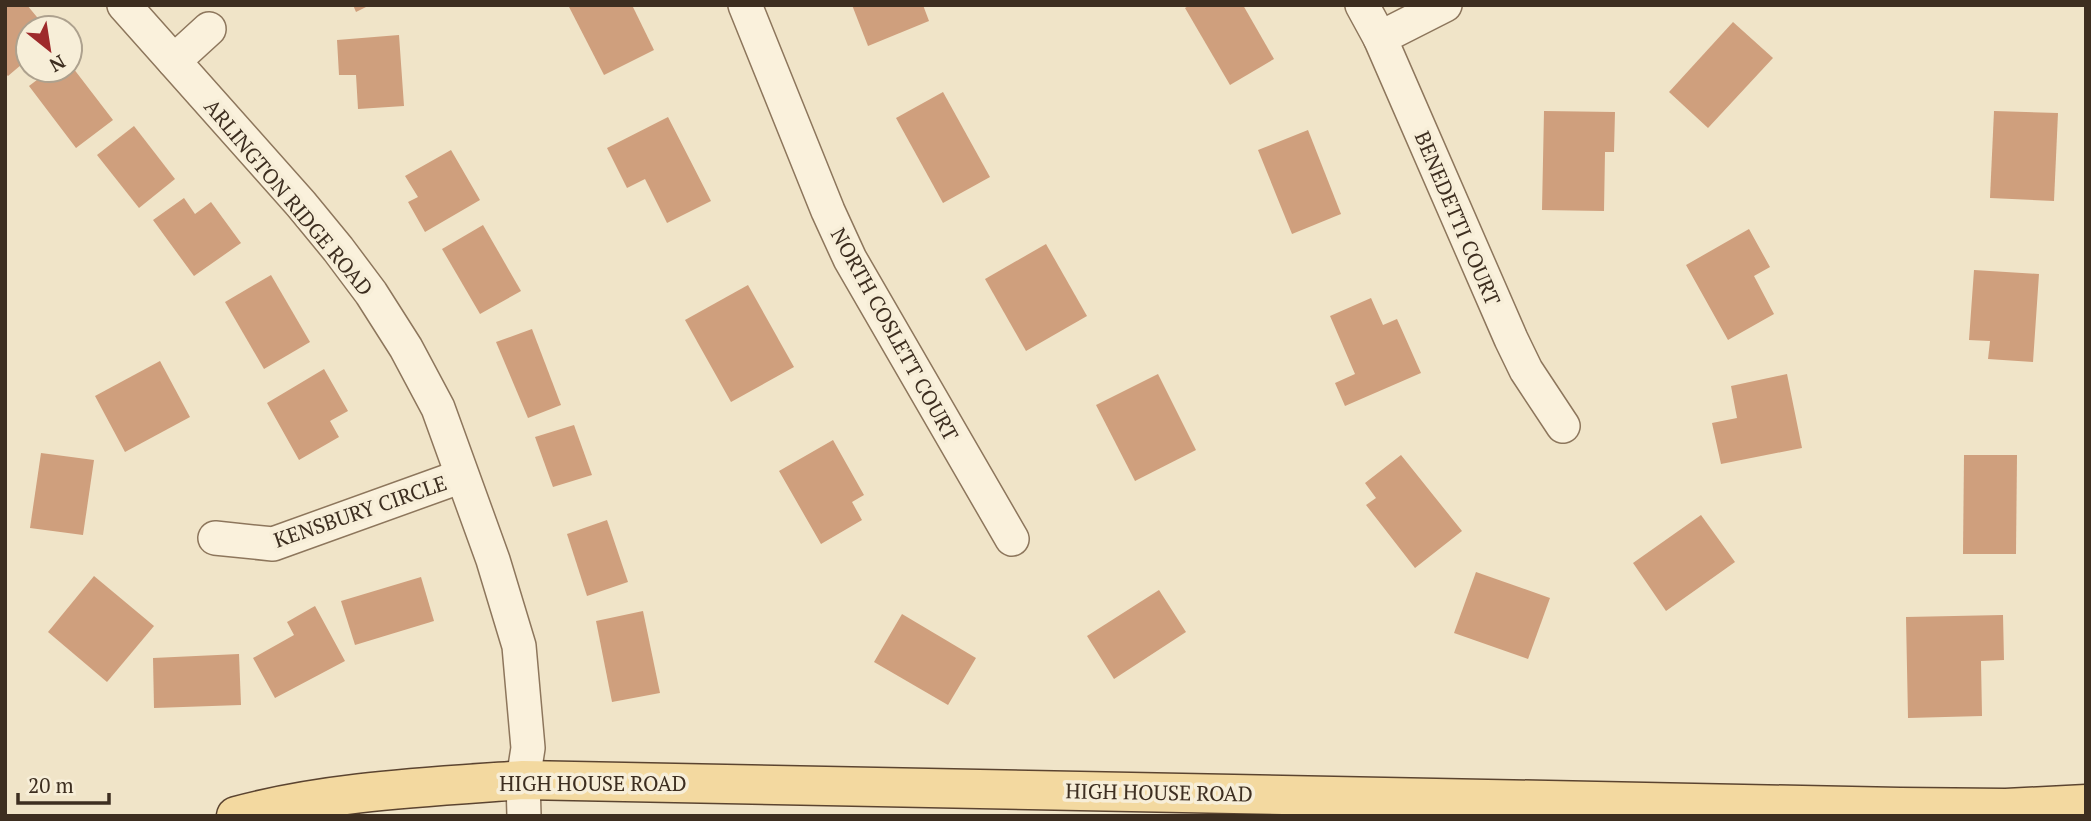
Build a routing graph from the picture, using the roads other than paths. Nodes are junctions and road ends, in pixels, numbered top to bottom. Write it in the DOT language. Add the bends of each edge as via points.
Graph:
graph roads {
  1 [pos="124,5"];
  2 [pos="745,5"];
  3 [pos="1362,5"];
  4 [pos="1445,5"];
  5 [pos="209,29"];
  6 [pos="1380,38"];
  7 [pos="174,61"];
  8 [pos="1563,426"];
  9 [pos="462,476"];
  10 [pos="215,538"];
  11 [pos="1012,539"];
  12 [pos="524,798"];
  13 [pos="2086,804"];
  14 [pos="236,816"];
  1 -- 7 [label="street, ARLINGTON RIDGE ROAD"];
  2 -- 11 [label="street, NORTH COSLETT COURT" via="850,259"];
  3 -- 6 [label="street, BENEDETTI COURT"];
  4 -- 6 [label="street"];
  5 -- 7 [label="street"];
  6 -- 8 [label="street, BENEDETTI COURT" via="1511,339"];
  7 -- 9 [label="street, ARLINGTON RIDGE ROAD" via="301,204 371,293 438,408"];
  9 -- 10 [label="street, KENSBURY CIRCLE" via="273,544"];
  9 -- 12 [label="street, ARLINGTON RIDGE ROAD" via="519,646 528,748"];
  12 -- 13 [label="main road, HIGH HOUSE ROAD" via="2006,808"];
  12 -- 14 [label="main road, HIGH HOUSE ROAD" via="399,789 272,806"];
}
